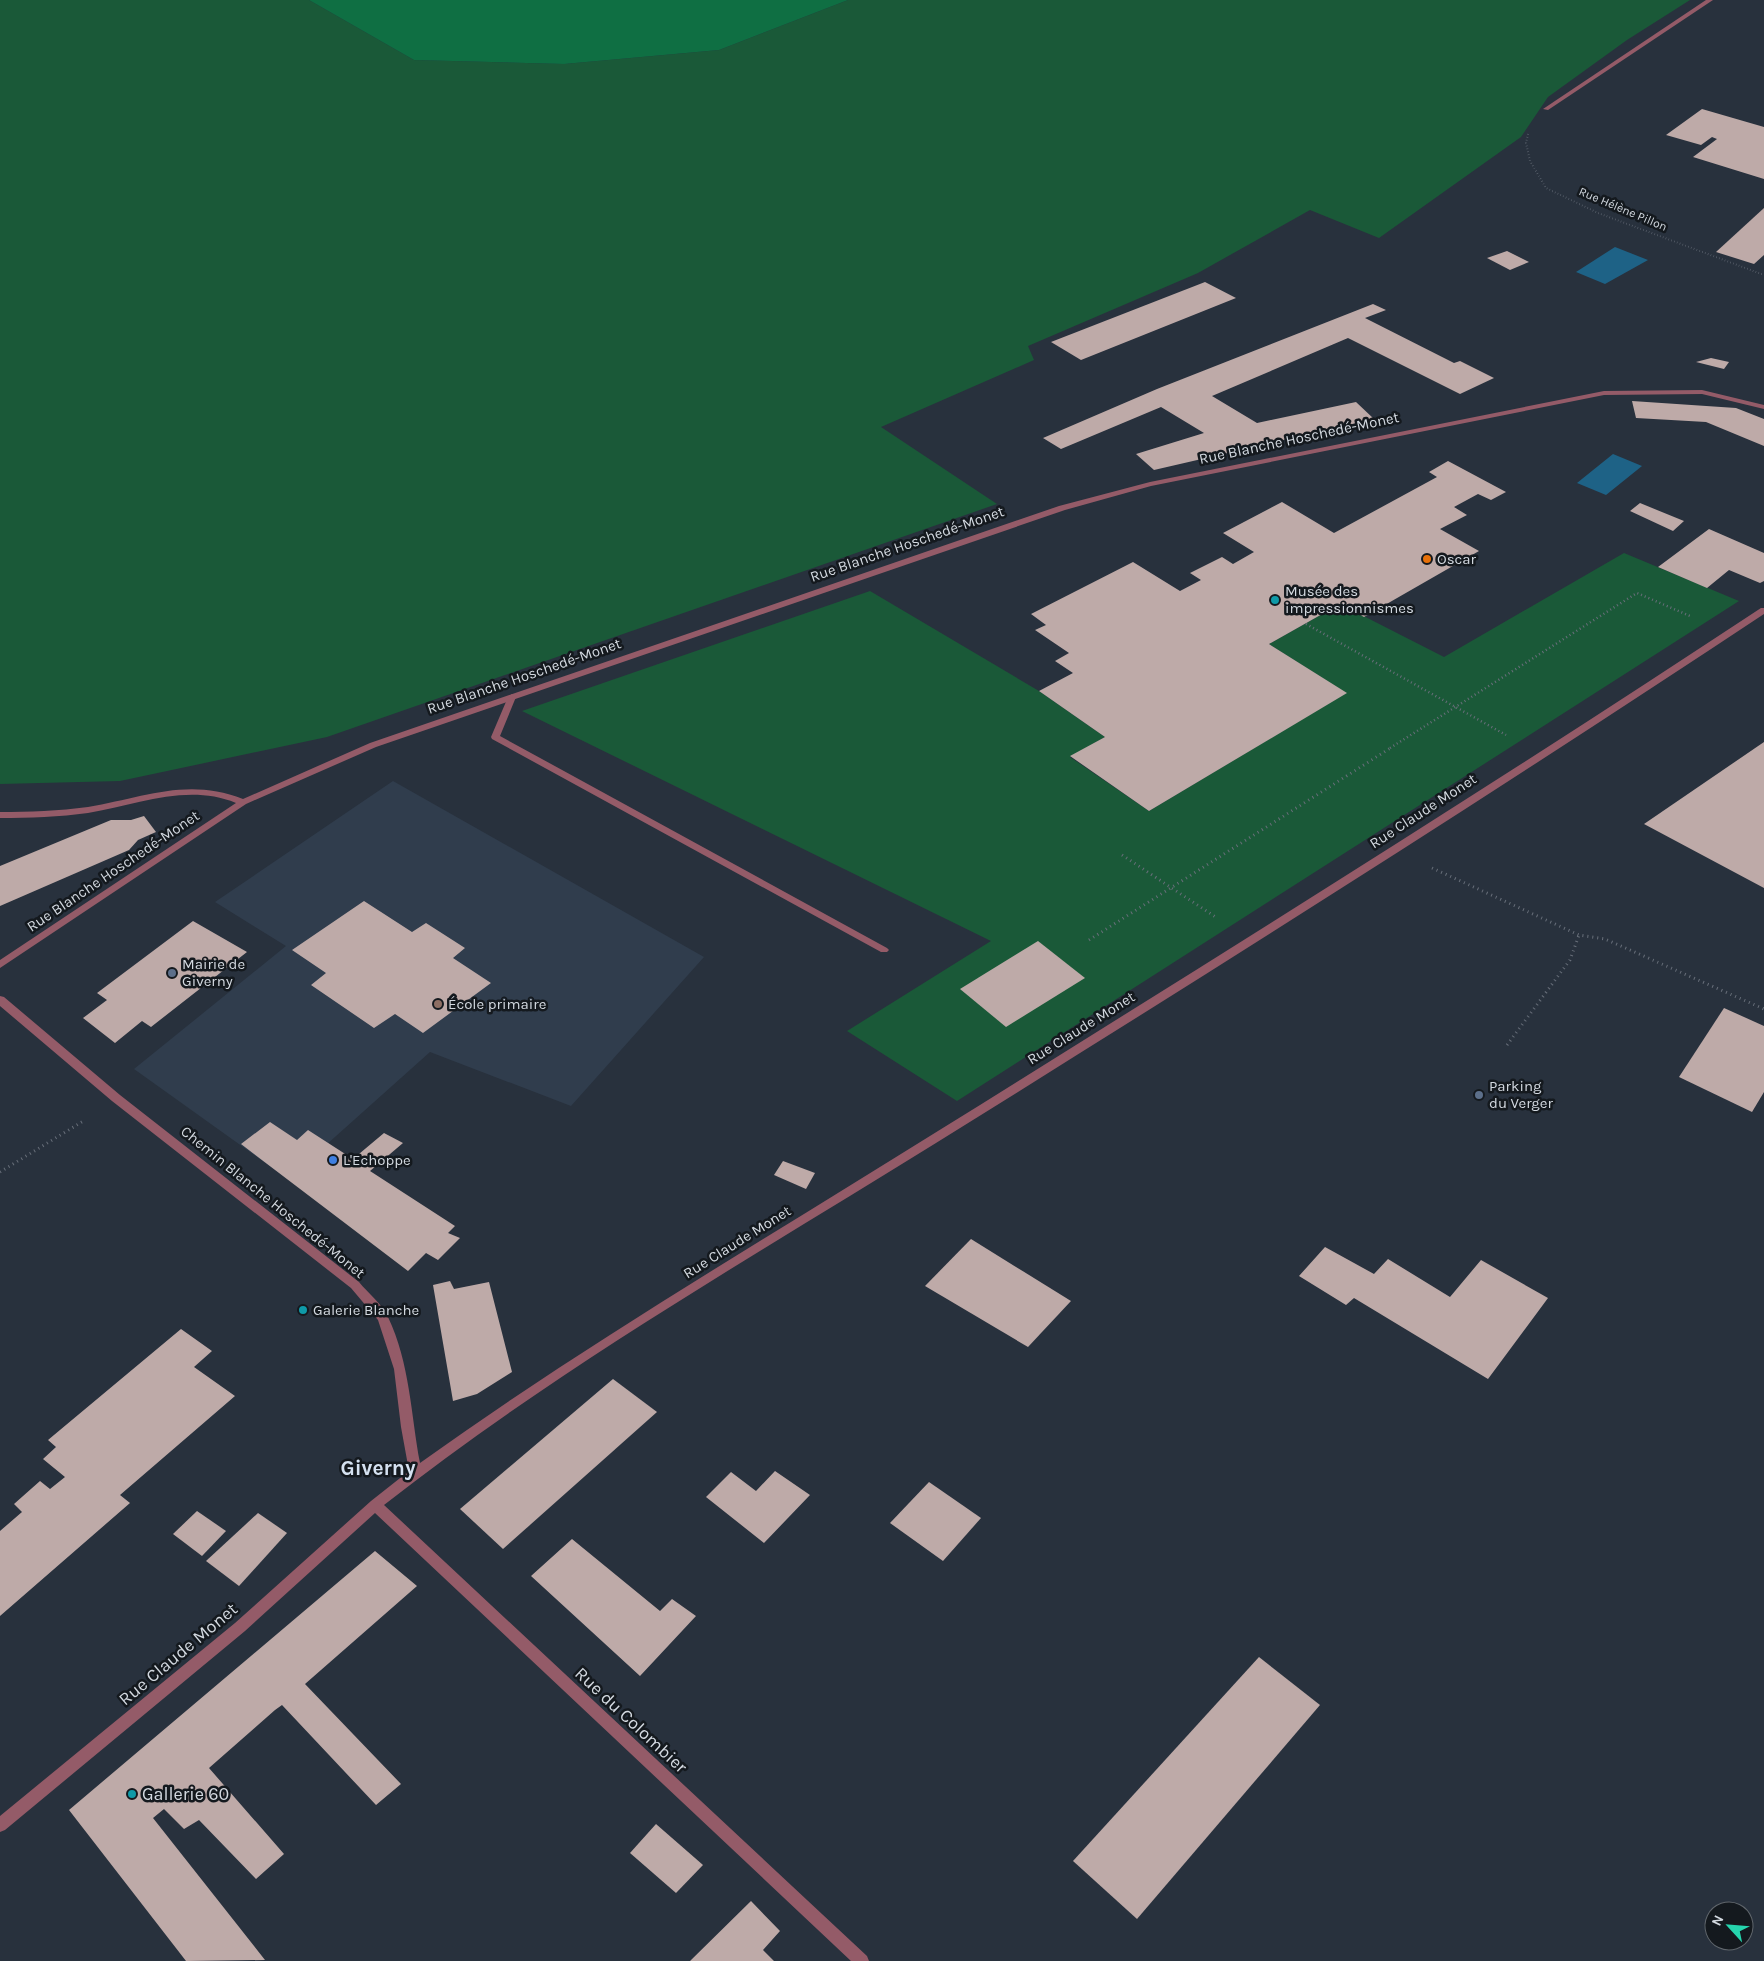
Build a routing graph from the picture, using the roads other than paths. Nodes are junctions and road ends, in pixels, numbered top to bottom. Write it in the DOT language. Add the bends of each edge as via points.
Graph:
graph roads {
  1 [pos="1710,0"];
  2 [pos="1546,109"];
  3 [pos="1764,407"];
  4 [pos="1764,610"];
  5 [pos="512,696"];
  6 [pos="244,802"];
  7 [pos="0,815"];
  8 [pos="884,950"];
  9 [pos="0,965"];
  10 [pos="0,1000"];
  11 [pos="416,1474"];
  12 [pos="375,1506"];
  13 [pos="0,1825"];
  14 [pos="862,1961"];
  1 -- 2 [label="street"];
  3 -- 5 [label="street, Rue Blanche Hoschedé-Monet" via="1702,392 1604,393 1150,484 1070,505 968,538"];
  4 -- 11 [label="street, Rue Claude Monet" via="1251,941 598,1348 483,1423"];
  5 -- 6 [label="street, Rue Blanche Hoschedé-Monet" via="373,745"];
  5 -- 8 [label="street" via="495,737"];
  6 -- 7 [label="street, Rue Blanche Hoschedé-Monet" via="230,795 204,790 87,810"];
  6 -- 9 [label="street, Rue Blanche Hoschedé-Monet"];
  10 -- 11 [label="street, Chemin Blanche Hoschedé-Monet" via="116,1098 355,1285 383,1318 400,1369"];
  11 -- 12 [label="street"];
  12 -- 13 [label="street, Rue Claude Monet" via="240,1627"];
  12 -- 14 [label="street, Rue du Colombier"];
}
